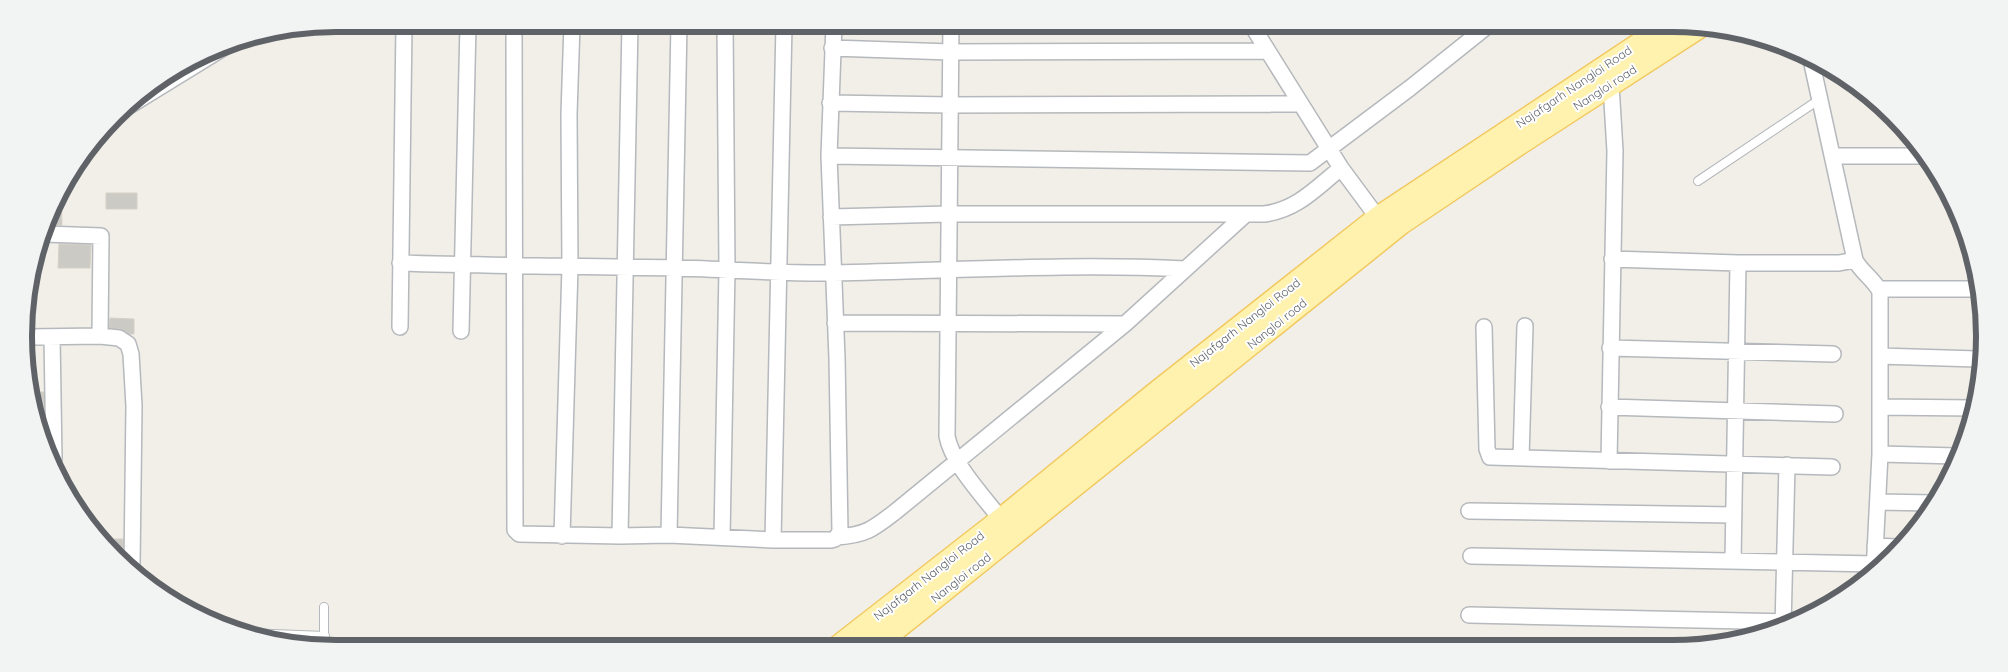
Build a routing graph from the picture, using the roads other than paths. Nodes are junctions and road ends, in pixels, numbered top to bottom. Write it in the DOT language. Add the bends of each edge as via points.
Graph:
graph roads {
  1 [pos="404,32"];
  2 [pos="468,32"];
  3 [pos="514,32"];
  4 [pos="572,32"];
  5 [pos="630,32"];
  6 [pos="679,32"];
  7 [pos="726,32"];
  8 [pos="784,32"];
  9 [pos="833,32"];
  10 [pos="951,32"];
  11 [pos="1256,32"];
  12 [pos="1480,32"];
  13 [pos="1659,32"];
  14 [pos="1690,33"];
  15 [pos="832,48"];
  16 [pos="1267,51"];
  17 [pos="951,52"];
  18 [pos="1813,67"];
  19 [pos="1611,84"];
  20 [pos="1820,99"];
  21 [pos="830,103"];
  22 [pos="1300,104"];
  23 [pos="950,105"];
  24 [pos="1329,148"];
  25 [pos="830,156"];
  26 [pos="1832,156"];
  27 [pos="1916,156"];
  28 [pos="949,158"];
  29 [pos="1341,168"];
  30 [pos="1698,181"];
  31 [pos="1416,203"];
  32 [pos="948,214"];
  33 [pos="1246,214"];
  34 [pos="831,217"];
  35 [pos="1378,218"];
  36 [pos="51,234"];
  37 [pos="1612,260"];
  38 [pos="1855,260"];
  39 [pos="400,263"];
  40 [pos="1738,263"];
  41 [pos="463,265"];
  42 [pos="514,267"];
  43 [pos="570,267"];
  44 [pos="626,267"];
  45 [pos="675,268"];
  46 [pos="1185,268"];
  47 [pos="727,269"];
  48 [pos="948,269"];
  49 [pos="778,272"];
  50 [pos="832,273"];
  51 [pos="1879,289"];
  52 [pos="1972,289"];
  53 [pos="835,323"];
  54 [pos="947,323"];
  55 [pos="1125,324"];
  56 [pos="1525,326"];
  57 [pos="400,327"];
  58 [pos="1484,327"];
  59 [pos="461,331"];
  60 [pos="100,336"];
  61 [pos="32,337"];
  62 [pos="52,337"];
  63 [pos="1610,348"];
  64 [pos="1737,351"];
  65 [pos="1833,354"];
  66 [pos="1880,356"];
  67 [pos="1975,359"];
  68 [pos="1609,407"];
  69 [pos="1880,407"];
  70 [pos="1967,408"];
  71 [pos="1736,411"];
  72 [pos="1835,414"];
  73 [pos="54,446"];
  74 [pos="1880,454"];
  75 [pos="1950,456"];
  76 [pos="1521,458"];
  77 [pos="957,462"];
  78 [pos="1609,462"];
  79 [pos="1735,464"];
  80 [pos="1787,465"];
  81 [pos="1832,467"];
  82 [pos="1878,502"];
  83 [pos="1925,503"];
  84 [pos="1469,511"];
  85 [pos="1734,515"];
  86 [pos="1008,527"];
  87 [pos="669,535"];
  88 [pos="562,536"];
  89 [pos="620,536"];
  90 [pos="722,537"];
  91 [pos="837,537"];
  92 [pos="773,540"];
  93 [pos="1875,546"];
  94 [pos="1891,547"];
  95 [pos="1471,556"];
  96 [pos="132,561"];
  97 [pos="1733,561"];
  98 [pos="1783,562"];
  99 [pos="1874,562"];
  100 [pos="1868,568"];
  101 [pos="324,607"];
  102 [pos="1469,615"];
  103 [pos="1787,617"];
  104 [pos="1768,623"];
  105 [pos="279,634"];
  106 [pos="324,636"];
  107 [pos="324,639"];
  108 [pos="848,640"];
  109 [pos="881,640"];
  1 -- 39 [label="street"];
  2 -- 41 [label="street"];
  3 -- 42 [label="street"];
  4 -- 43 [label="street"];
  5 -- 44 [label="street"];
  6 -- 45 [label="street"];
  7 -- 47 [label="street"];
  8 -- 49 [label="street"];
  9 -- 15 [label="street"];
  10 -- 17 [label="street"];
  11 -- 16 [label="street"];
  12 -- 24 [label="street"];
  13 -- 31 [label="main road, Najafgarh Nangloi Road"];
  14 -- 19 [label="main road, Nangloi road"];
  15 -- 17 [label="street"];
  15 -- 21 [label="street"];
  16 -- 17 [label="street"];
  16 -- 22 [label="street"];
  17 -- 23 [label="street"];
  18 -- 20 [label="street"];
  19 -- 31 [label="main road, Nangloi road" via="1520,143"];
  19 -- 37 [label="street" via="1615,151"];
  20 -- 26 [label="street"];
  20 -- 30 [label="lane"];
  21 -- 23 [label="street"];
  21 -- 25 [label="street"];
  22 -- 23 [label="street"];
  22 -- 24 [label="street"];
  23 -- 28 [label="street"];
  24 -- 28 [label="street" via="1312,162 1304,163"];
  24 -- 29 [label="street"];
  25 -- 28 [label="street"];
  25 -- 34 [label="street"];
  26 -- 27 [label="street"];
  26 -- 38 [label="street"];
  28 -- 32 [label="street"];
  29 -- 33 [label="street" via="1285,211"];
  29 -- 35 [label="street"];
  31 -- 35 [label="main road, Najafgarh Nangloi Road"];
  31 -- 86 [label="main road, Nangloi road" via="1394,230"];
  32 -- 33 [label="street"];
  32 -- 34 [label="street"];
  32 -- 48 [label="street"];
  33 -- 46 [label="street"];
  34 -- 50 [label="street"];
  35 -- 86 [label="main road, Najafgarh Nangloi Road" via="1155,394"];
  36 -- 60 [label="street" via="101,236"];
  37 -- 40 [label="street"];
  37 -- 63 [label="street"];
  38 -- 40 [label="street"];
  38 -- 51 [label="street"];
  39 -- 41 [label="street"];
  39 -- 57 [label="street"];
  40 -- 64 [label="street"];
  41 -- 42 [label="street"];
  41 -- 59 [label="street"];
  42 -- 43 [label="street"];
  42 -- 88 [label="street" via="515,530 519,534"];
  43 -- 44 [label="street"];
  43 -- 88 [label="street"];
  44 -- 45 [label="street"];
  44 -- 89 [label="street"];
  45 -- 47 [label="street"];
  45 -- 87 [label="street"];
  46 -- 48 [label="street"];
  46 -- 55 [label="street"];
  47 -- 49 [label="street"];
  47 -- 90 [label="street"];
  48 -- 50 [label="street"];
  48 -- 54 [label="street"];
  49 -- 50 [label="street"];
  49 -- 92 [label="street"];
  50 -- 53 [label="street"];
  51 -- 52 [label="street"];
  51 -- 66 [label="street"];
  53 -- 54 [label="street"];
  53 -- 91 [label="street" via="841,526"];
  54 -- 55 [label="street"];
  54 -- 77 [label="street" via="947,436"];
  55 -- 77 [label="street"];
  56 -- 76 [label="street"];
  58 -- 76 [label="street" via="1488,453 1492,458"];
  60 -- 62 [label="street"];
  60 -- 96 [label="street" via="122,339 130,349 134,406"];
  61 -- 62 [label="street"];
  62 -- 73 [label="street"];
  63 -- 64 [label="street"];
  63 -- 68 [label="street"];
  64 -- 65 [label="street"];
  64 -- 71 [label="street"];
  66 -- 67 [label="street"];
  66 -- 69 [label="street"];
  68 -- 71 [label="street"];
  68 -- 78 [label="street"];
  69 -- 70 [label="street"];
  69 -- 74 [label="street"];
  71 -- 72 [label="street"];
  71 -- 79 [label="street"];
  74 -- 75 [label="street"];
  74 -- 82 [label="street"];
  76 -- 78 [label="street"];
  77 -- 86 [label="street"];
  77 -- 91 [label="street" via="871,530 855,536"];
  78 -- 79 [label="street"];
  79 -- 80 [label="street"];
  79 -- 85 [label="street"];
  80 -- 81 [label="street"];
  80 -- 98 [label="street"];
  82 -- 83 [label="street"];
  82 -- 93 [label="street"];
  84 -- 85 [label="street"];
  85 -- 97 [label="street"];
  86 -- 108 [label="main road, Najafgarh Nangloi Road"];
  86 -- 109 [label="main road, Nangloi road"];
  87 -- 89 [label="street"];
  87 -- 90 [label="street"];
  88 -- 89 [label="street"];
  90 -- 92 [label="street"];
  91 -- 92 [label="street" via="831,540"];
  93 -- 94 [label="street"];
  93 -- 99 [label="street"];
  95 -- 97 [label="street"];
  97 -- 98 [label="street"];
  98 -- 100 [label="street"];
  98 -- 103 [label="street"];
  101 -- 106 [label="lane"];
  102 -- 104 [label="street"];
  105 -- 106 [label="lane"];
  106 -- 107 [label="lane"];
}
